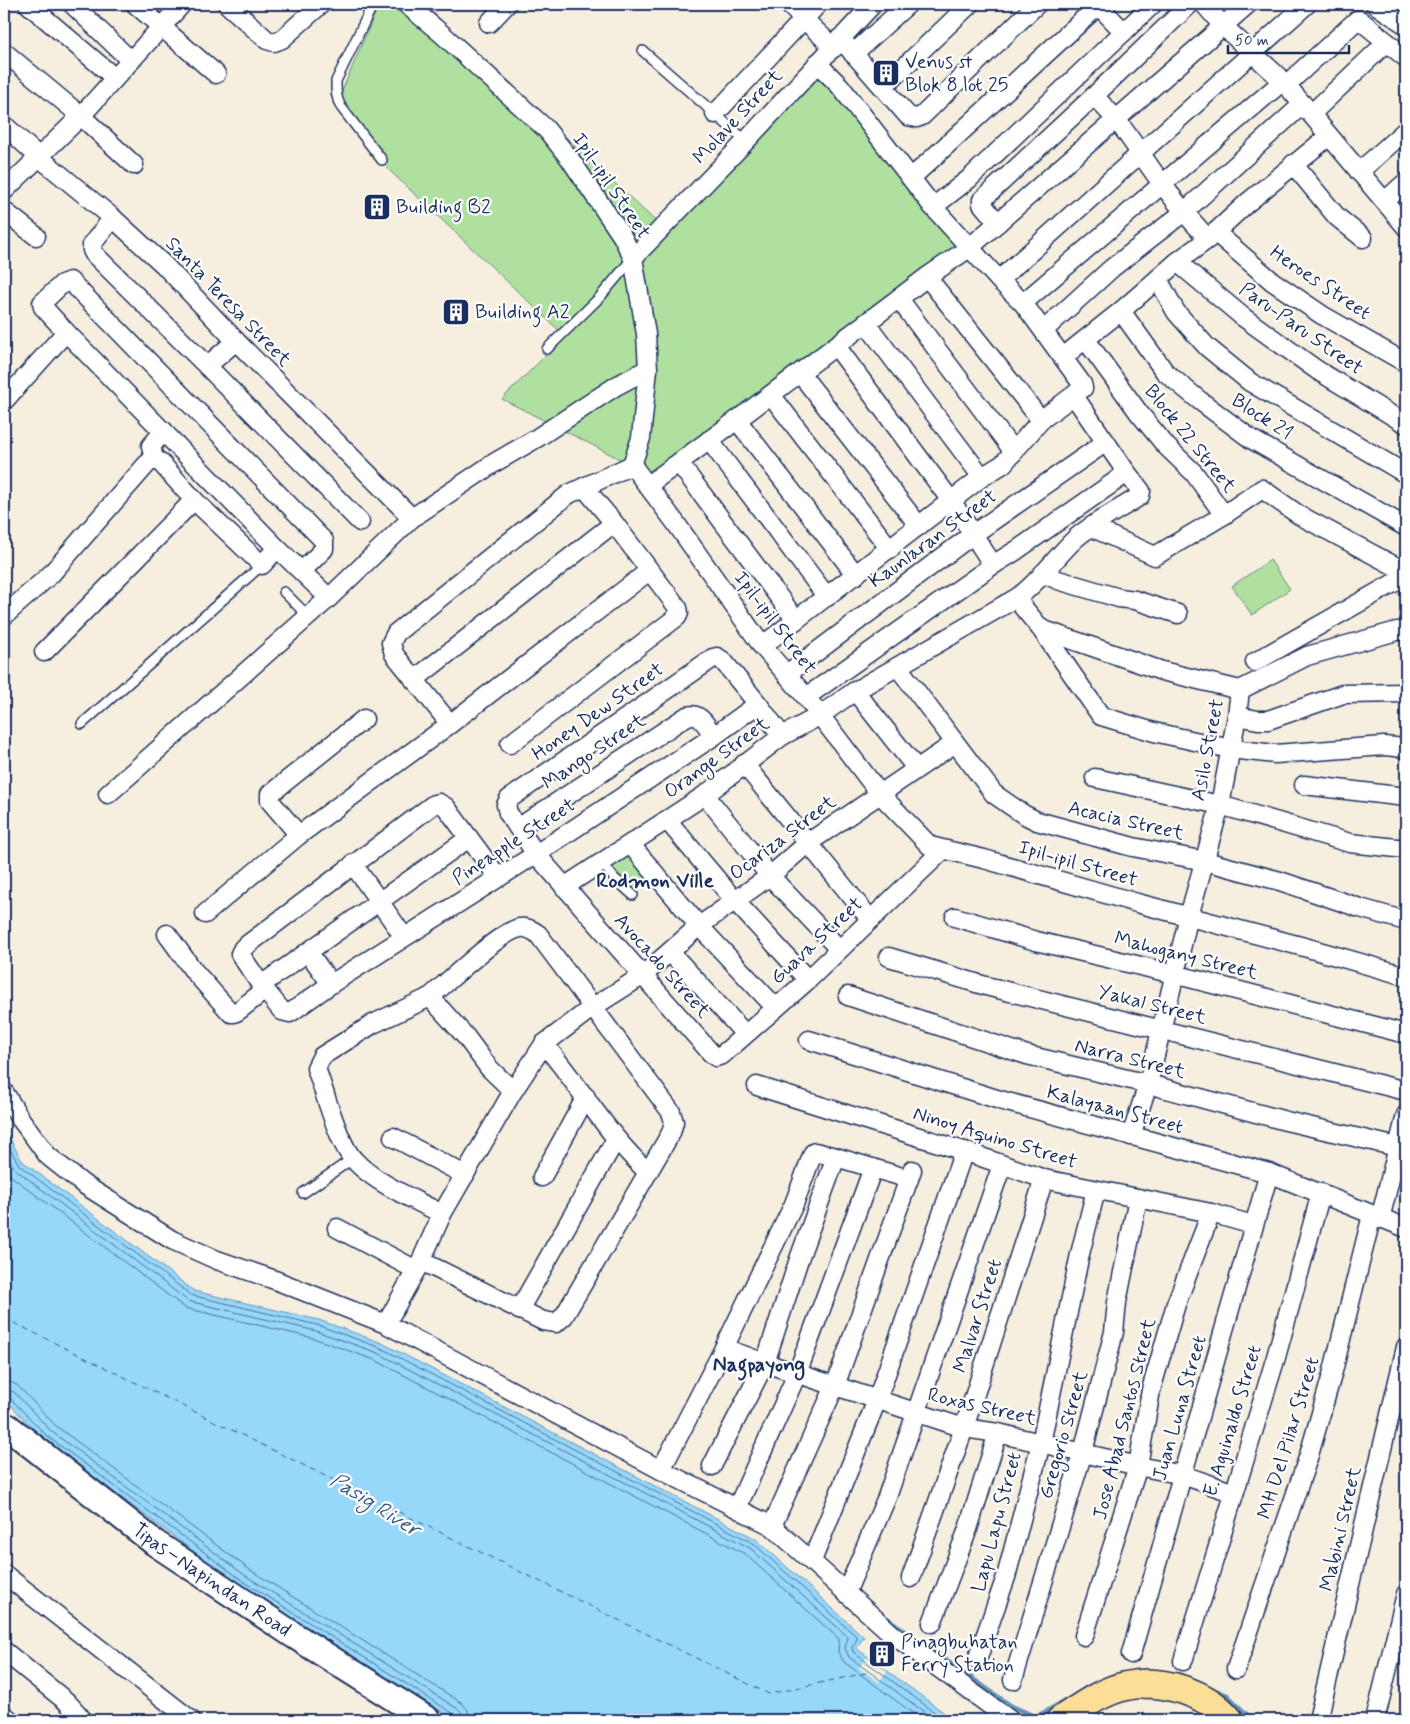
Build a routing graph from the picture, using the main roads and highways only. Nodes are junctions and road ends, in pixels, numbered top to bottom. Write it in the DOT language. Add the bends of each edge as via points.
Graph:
graph roads {
  1 [pos="4,1426"];
  2 [pos="428,1720"];
  3 [pos="1061,1720"];
  4 [pos="1229,1720"];
  1 -- 2 [label="main road, Tipas–Napindan Road" via="154,1543"];
  3 -- 4 [label="main road" via="1110,1692 1126,1686 1150,1684 1192,1694 1213,1705"];
}
